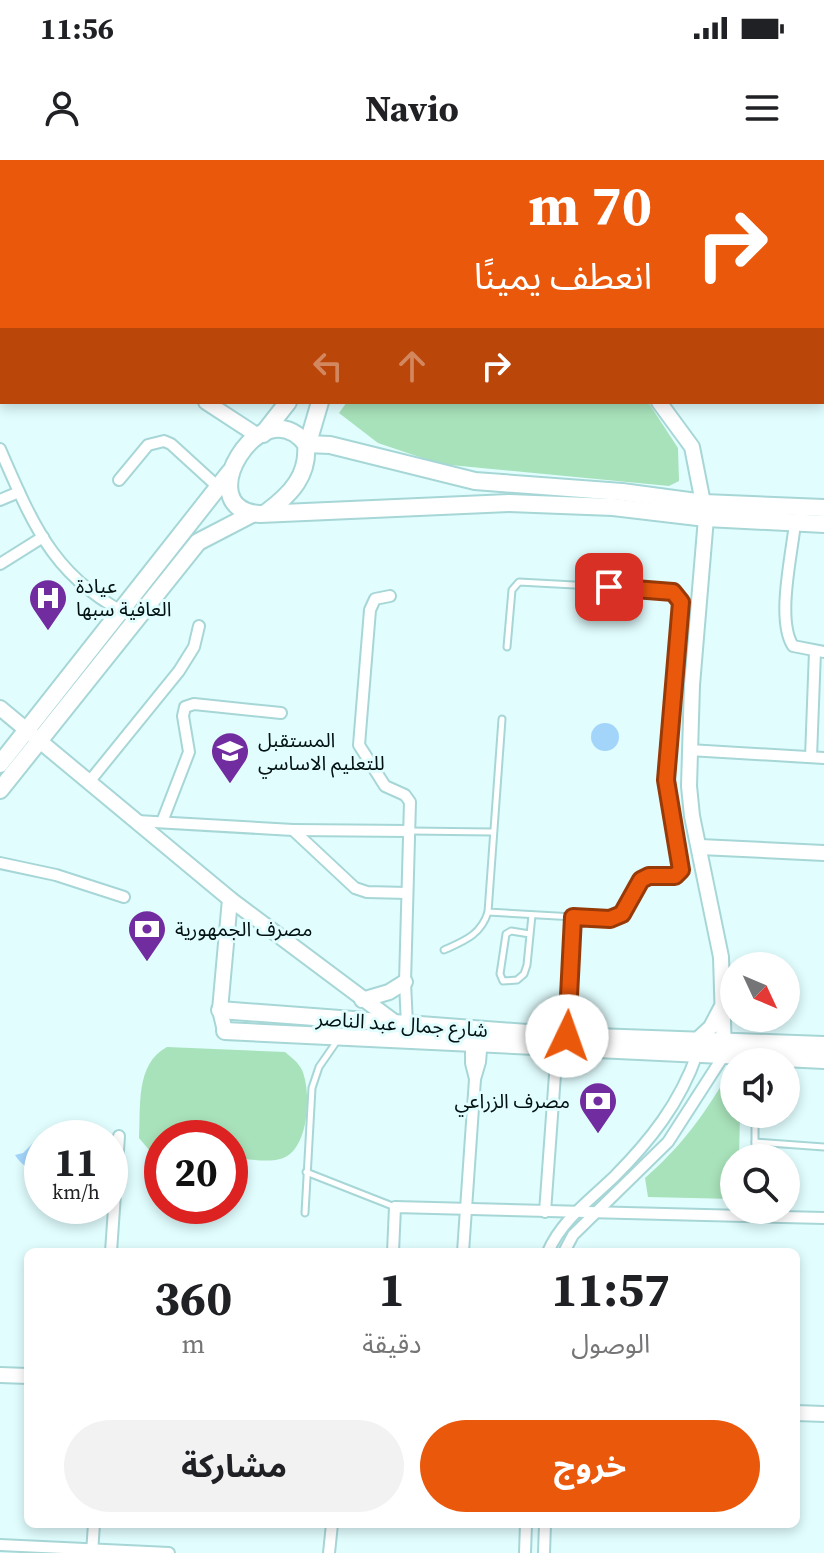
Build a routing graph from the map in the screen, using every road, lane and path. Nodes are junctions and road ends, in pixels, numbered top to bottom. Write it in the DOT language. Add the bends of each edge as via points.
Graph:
graph roads {
  1 [pos="286,404"];
  2 [pos="319,404"];
  3 [pos="660,404"];
  4 [pos="226,408"];
  5 [pos="261,435"];
  6 [pos="306,443"];
  7 [pos="0,449"];
  8 [pos="231,471"];
  9 [pos="119,480"];
  10 [pos="217,486"];
  11 [pos="19,492"];
  12 [pos="0,500"];
  13 [pos="824,508"];
  14 [pos="705,511"];
  15 [pos="260,513"];
  16 [pos="795,523"];
  17 [pos="824,524"];
  18 [pos="43,537"];
  19 [pos="0,564"];
  20 [pos="390,596"];
  21 [pos="129,615"];
  22 [pos="199,626"];
  23 [pos="507,647"];
  24 [pos="820,652"];
  25 [pos="0,708"];
  26 [pos="281,713"];
  27 [pos="502,719"];
  28 [pos="33,735"];
  29 [pos="689,750"];
  30 [pos="811,757"];
  31 [pos="824,758"];
  32 [pos="0,763"];
  33 [pos="89,782"];
  34 [pos="0,790"];
  35 [pos="137,821"];
  36 [pos="162,822"];
  37 [pos="293,830"];
  38 [pos="409,831"];
  39 [pos="492,832"];
  40 [pos="700,847"];
  41 [pos="824,853"];
  42 [pos="0,863"];
  43 [pos="407,893"];
  44 [pos="124,897"];
  45 [pos="230,899"];
  46 [pos="488,912"];
  47 [pos="532,915"];
  48 [pos="573,917"];
  49 [pos="530,934"];
  50 [pos="444,950"];
  51 [pos="720,952"];
  52 [pos="405,982"];
  53 [pos="362,1000"];
  54 [pos="220,1010"];
  55 [pos="720,1010"];
  56 [pos="400,1030"];
  57 [pos="225,1031"];
  58 [pos="338,1036"];
  59 [pos="477,1037"];
  60 [pos="562,1042"];
  61 [pos="824,1045"];
  62 [pos="696,1048"];
  63 [pos="750,1048"];
  64 [pos="720,1049"];
  65 [pos="720,1057"];
  66 [pos="800,1060"];
  67 [pos="824,1060"];
  68 [pos="755,1128"];
  69 [pos="755,1142"];
  70 [pos="824,1147"];
  71 [pos="306,1172"];
  72 [pos="395,1207"];
  73 [pos="578,1210"];
  74 [pos="467,1211"];
  75 [pos="545,1212"];
  76 [pos="596,1212"];
  77 [pos="305,1213"];
  78 [pos="720,1213"];
  79 [pos="800,1216"];
  80 [pos="824,1218"];
  81 [pos="113,1224"];
  82 [pos="111,1248"];
  83 [pos="393,1248"];
  84 [pos="463,1248"];
  85 [pos="550,1248"];
  86 [pos="566,1248"];
  87 [pos="0,1375"];
  88 [pos="24,1376"];
  89 [pos="800,1413"];
  90 [pos="824,1414"];
  91 [pos="94,1528"];
  92 [pos="332,1528"];
  93 [pos="526,1528"];
  94 [pos="545,1528"];
  95 [pos="0,1545"];
  96 [pos="92,1550"];
  97 [pos="169,1553"];
  98 [pos="329,1553"];
  99 [pos="525,1553"];
  100 [pos="544,1553"];
  1 -- 5 [label="main road"];
  2 -- 6 [label="main road"];
  3 -- 14 [label="street" via="692,447"];
  4 -- 5 [label="street"];
  5 -- 6 [label="main road" via="286,429"];
  5 -- 8 [label="main road"];
  6 -- 14 [label="main road" via="475,481 622,492"];
  6 -- 15 [label="main road" via="301,478"];
  7 -- 11 [label="street"];
  8 -- 10 [label="main road"];
  8 -- 15 [label="main road" via="230,497 239,508"];
  9 -- 10 [label="street" via="148,445 164,441"];
  10 -- 21 [label="main road"];
  11 -- 12 [label="street"];
  11 -- 18 [label="street"];
  13 -- 14 [label="main road"];
  14 -- 15 [label="main road" via="509,503"];
  14 -- 16 [label="main road"];
  14 -- 29 [label="street"];
  15 -- 21 [label="main road" via="198,542"];
  16 -- 17 [label="main road"];
  16 -- 24 [label="street" via="787,637 793,646"];
  18 -- 19 [label="street"];
  18 -- 21 [label="street" via="79,585"];
  20 -- 38 [label="street" via="375,599 370,610 359,745 385,786 408,799"];
  21 -- 28 [label="main road"];
  22 -- 33 [label="street" via="179,671"];
  23 -- 48 [label="lane" via="512,590 519,582 666,590 681,602 666,780 681,870 675,876 641,880 627,910 616,918"];
  24 -- 30 [label="street"];
  25 -- 28 [label="street"];
  26 -- 36 [label="street" via="185,707 189,752"];
  27 -- 39 [label="lane"];
  28 -- 32 [label="main road"];
  28 -- 33 [label="street"];
  28 -- 34 [label="main road"];
  29 -- 30 [label="street"];
  29 -- 40 [label="street" via="689,800"];
  30 -- 31 [label="street"];
  33 -- 35 [label="street"];
  35 -- 36 [label="street"];
  35 -- 45 [label="street"];
  36 -- 37 [label="street"];
  37 -- 38 [label="street"];
  37 -- 43 [label="street" via="355,888"];
  38 -- 39 [label="lane"];
  38 -- 43 [label="street"];
  39 -- 46 [label="lane"];
  40 -- 41 [label="street"];
  40 -- 51 [label="street"];
  42 -- 44 [label="street"];
  43 -- 52 [label="street"];
  45 -- 53 [label="street"];
  45 -- 54 [label="street"];
  46 -- 47 [label="lane"];
  46 -- 50 [label="lane" via="472,937"];
  47 -- 48 [label="lane"];
  47 -- 49 [label="lane"];
  48 -- 60 [label="lane"];
  49 -- 49 [label="lane" via="524,974 505,982 500,974 506,934"];
  52 -- 53 [label="street"];
  52 -- 56 [label="street"];
  53 -- 56 [label="street"];
  54 -- 56 [label="main road, شارع جمال عبد الناصر"];
  54 -- 57 [label="street"];
  55 -- 62 [label="street"];
  56 -- 58 [label="main road, شارع جمال عبد الناصر"];
  56 -- 59 [label="main road, شارع جمال عبد الناصر"];
  57 -- 58 [label="main road, شارع جمال عبد الناصر"];
  58 -- 71 [label="lane" via="312,1088"];
  59 -- 60 [label="main road, شارع جمال عبد الناصر"];
  59 -- 74 [label="street" via="471,1063 475,1079"];
  60 -- 62 [label="main road, شارع جمال عبد الناصر"];
  60 -- 75 [label="street"];
  61 -- 63 [label="main road, شارع جمال عبد الناصر"];
  62 -- 64 [label="main road, شارع جمال عبد الناصر"];
  62 -- 73 [label="street" via="687,1081 661,1124"];
  65 -- 76 [label="street" via="668,1142"];
  66 -- 67 [label="main road, شارع جمال عبد الناصر"];
  68 -- 69 [label="lane"];
  69 -- 70 [label="lane"];
  71 -- 72 [label="lane"];
  71 -- 77 [label="lane"];
  72 -- 74 [label="street"];
  72 -- 83 [label="street"];
  73 -- 75 [label="street"];
  73 -- 76 [label="street"];
  73 -- 85 [label="street"];
  74 -- 75 [label="street"];
  74 -- 84 [label="street"];
  76 -- 78 [label="street"];
  76 -- 86 [label="street"];
  79 -- 80 [label="street"];
  81 -- 82 [label="street"];
  87 -- 88 [label="street"];
  89 -- 90 [label="street"];
  91 -- 96 [label="street"];
  92 -- 98 [label="street"];
  93 -- 99 [label="street"];
  94 -- 100 [label="street"];
  95 -- 96 [label="street"];
  96 -- 97 [label="street"];
}
